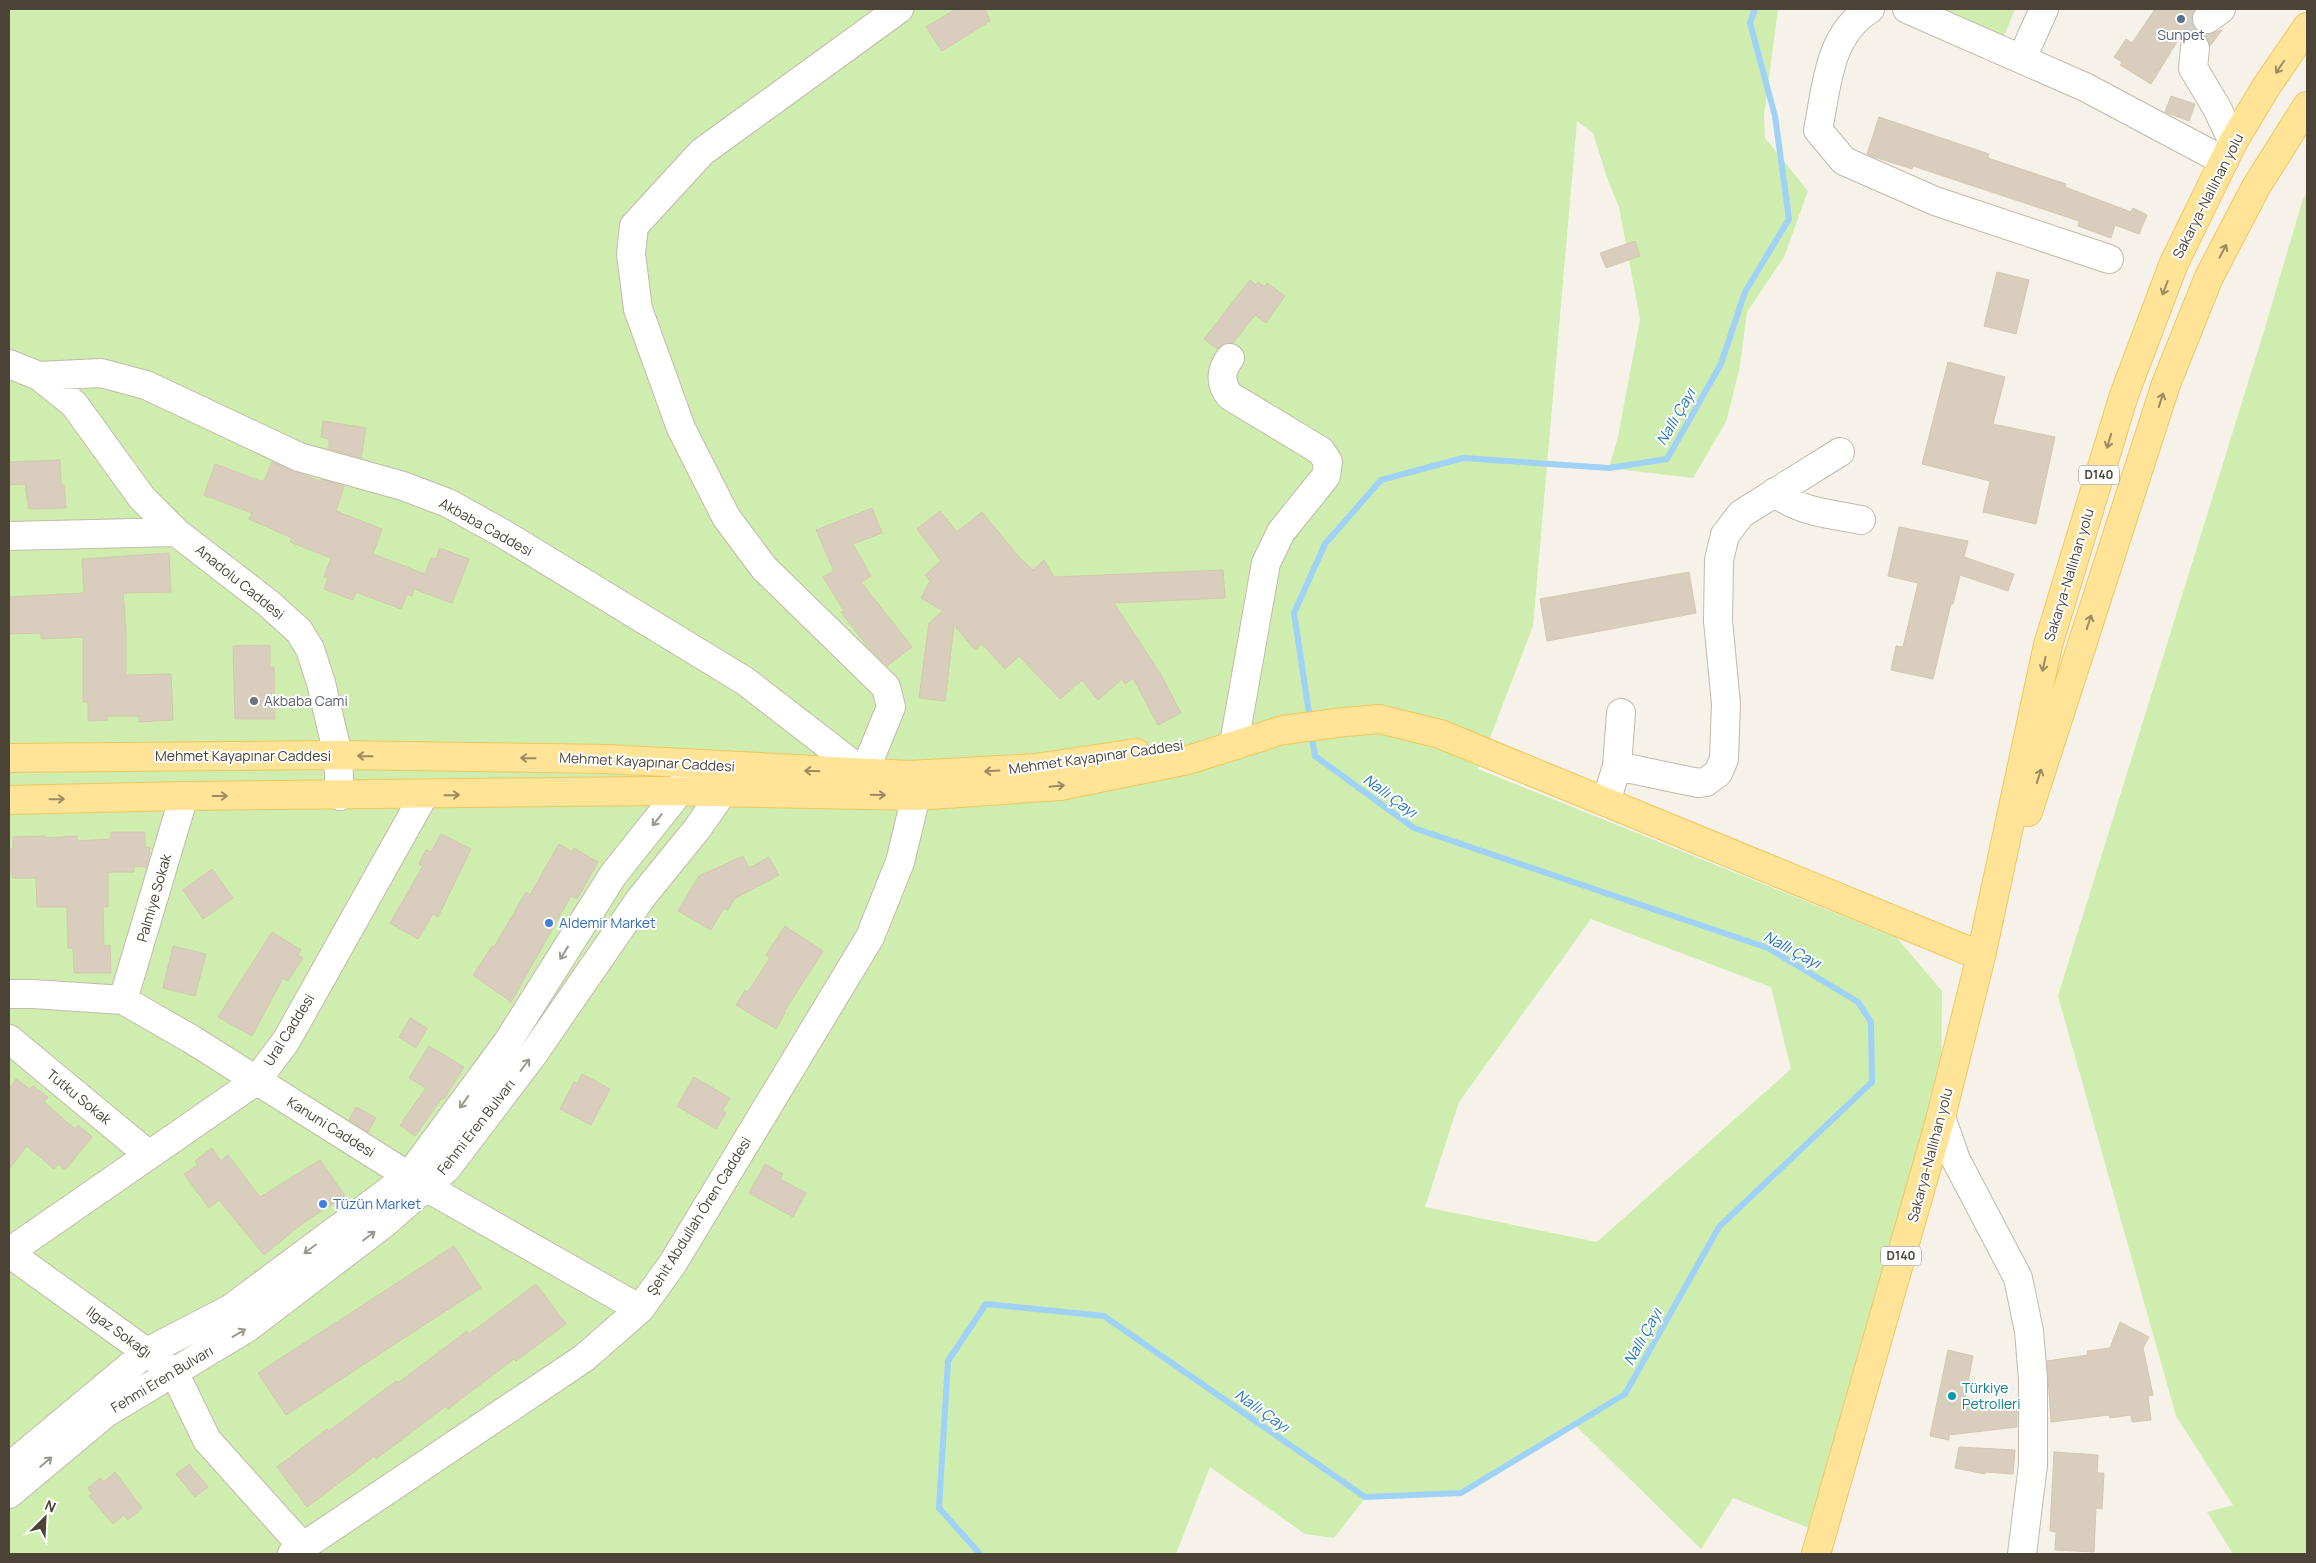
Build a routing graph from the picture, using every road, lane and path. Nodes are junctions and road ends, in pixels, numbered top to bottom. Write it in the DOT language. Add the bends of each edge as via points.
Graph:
graph roads {
  1 [pos="899,9"];
  2 [pos="1870,9"];
  3 [pos="1907,9"];
  4 [pos="2044,9"];
  5 [pos="2307,27"];
  6 [pos="2195,48"];
  7 [pos="2022,58"];
  8 [pos="2307,106"];
  9 [pos="2229,152"];
  10 [pos="2109,259"];
  11 [pos="1230,358"];
  12 [pos="9,364"];
  13 [pos="40,376"];
  14 [pos="1840,452"];
  15 [pos="1775,492"];
  16 [pos="1861,520"];
  17 [pos="176,532"];
  18 [pos="9,536"];
  19 [pos="1621,713"];
  20 [pos="1283,730"];
  21 [pos="1235,738"];
  22 [pos="338,755"];
  23 [pos="9,758"];
  24 [pos="692,764"];
  25 [pos="1617,766"];
  26 [pos="739,767"];
  27 [pos="864,773"];
  28 [pos="679,792"];
  29 [pos="724,792"];
  30 [pos="424,795"];
  31 [pos="184,796"];
  32 [pos="340,796"];
  33 [pos="916,796"];
  34 [pos="9,800"];
  35 [pos="1606,802"];
  36 [pos="1981,956"];
  37 [pos="9,994"];
  38 [pos="123,1000"];
  39 [pos="9,1039"];
  40 [pos="256,1081"];
  41 [pos="1941,1117"];
  42 [pos="149,1155"];
  43 [pos="417,1182"];
  44 [pos="9,1252"];
  45 [pos="640,1309"];
  46 [pos="147,1352"];
  47 [pos="174,1372"];
  48 [pos="9,1467"];
  49 [pos="9,1494"];
  50 [pos="298,1550"];
  51 [pos="1816,1554"];
  52 [pos="2022,1554"];
  1 -- 27 [label="street" via="702,152 634,226 631,254 638,309 681,428 726,517 764,568 886,687 891,708"];
  2 -- 10 [label="street" via="1847,28 1834,53 1818,130 1844,161 1935,201"];
  3 -- 7 [label="street"];
  4 -- 7 [label="street"];
  5 -- 9 [label="main road, Sakarya-Nallıhan yolu / D140, one-way" via="2266,87"];
  6 -- 9 [label="street" via="2193,68 2218,108"];
  7 -- 9 [label="street"];
  36 -- 8 [label="main road, Sakarya-Nallıhan yolu / D140, one-way" via="2166,384 2209,277 2256,187"];
  9 -- 36 [label="main road, Sakarya-Nallıhan yolu / D140, one-way" via="2174,263 2124,395 2048,645"];
  11 -- 21 [label="street" via="1225,364 1222,384 1230,396 1321,451 1328,462 1322,482 1281,532 1266,563"];
  12 -- 13 [label="street, Akbaba Caddesi"];
  13 -- 17 [label="street, Anadolu Caddesi" via="74,404 142,498"];
  13 -- 27 [label="street, Akbaba Caddesi" via="101,373 146,385 299,457 403,486 448,503 745,681"];
  14 -- 15 [label="street"];
  15 -- 16 [label="street" via="1798,506"];
  15 -- 25 [label="street" via="1741,514 1720,547 1718,621 1726,704 1724,759 1718,773 1706,782 1698,783"];
  17 -- 18 [label="street"];
  17 -- 22 [label="street, Anadolu Caddesi" via="300,631 310,649 321,683"];
  19 -- 25 [label="street"];
  20 -- 21 [label="main road, Mehmet Kayapınar Caddesi"];
  33 -- 20 [label="main road, Mehmet Kayapınar Caddesi, one-way" via="1060,786 1188,760"];
  20 -- 35 [label="main road" via="1380,719 1440,734"];
  21 -- 27 [label="main road, Mehmet Kayapınar Caddesi, one-way" via="1036,768 910,775"];
  22 -- 23 [label="main road, Mehmet Kayapınar Caddesi"];
  24 -- 22 [label="main road, Mehmet Kayapınar Caddesi, one-way" via="607,758"];
  22 -- 32 [label="street, Anadolu Caddesi"];
  24 -- 26 [label="main road, Mehmet Kayapınar Caddesi"];
  24 -- 28 [label="street, Fehmi Eren Bulvarı"];
  25 -- 35 [label="street"];
  27 -- 26 [label="main road, Mehmet Kayapınar Caddesi, one-way"];
  26 -- 29 [label="street, Fehmi Eren Bulvarı"];
  28 -- 29 [label="main road, Mehmet Kayapınar Caddesi"];
  30 -- 28 [label="main road, Mehmet Kayapınar Caddesi, one-way"];
  28 -- 43 [label="street, Fehmi Eren Bulvarı, one-way" via="613,875"];
  29 -- 33 [label="main road, Mehmet Kayapınar Caddesi, one-way"];
  43 -- 29 [label="street, Fehmi Eren Bulvarı, one-way" via="447,1168 641,898"];
  30 -- 32 [label="main road, Mehmet Kayapınar Caddesi"];
  30 -- 40 [label="street, Ural Caddesi" via="286,1040"];
  31 -- 32 [label="main road, Mehmet Kayapınar Caddesi, one-way"];
  34 -- 31 [label="main road, Mehmet Kayapınar Caddesi, one-way"];
  31 -- 38 [label="street, Palmiye Sokak"];
  33 -- 45 [label="street, Şehit Abdullah Ören Caddesi" via="900,862 870,938 673,1263"];
  35 -- 36 [label="main road"];
  36 -- 41 [label="main road, Sakarya-Nallıhan yolu / D140"];
  37 -- 38 [label="street, Kanuni Caddesi"];
  38 -- 40 [label="street, Kanuni Caddesi"];
  39 -- 42 [label="street, Tutku Sokak"];
  40 -- 42 [label="street, Ural Caddesi"];
  40 -- 43 [label="street, Kanuni Caddesi"];
  41 -- 51 [label="main road, Sakarya-Nallıhan yolu / D140"];
  41 -- 52 [label="street" via="1956,1160 2018,1278 2029,1331 2034,1380 2033,1465"];
  42 -- 44 [label="street, Ural Caddesi"];
  43 -- 45 [label="street, Kanuni Caddesi"];
  43 -- 46 [label="street, Fehmi Eren Bulvarı, one-way" via="230,1309"];
  47 -- 43 [label="street, Fehmi Eren Bulvarı, one-way" via="247,1328 386,1222"];
  44 -- 46 [label="street, Ilgaz Sokağı"];
  45 -- 50 [label="street, Şehit Abdullah Ören Caddesi" via="584,1358"];
  46 -- 47 [label="street, Ilgaz Sokağı"];
  46 -- 48 [label="street, Fehmi Eren Bulvarı"];
  49 -- 47 [label="street, Fehmi Eren Bulvarı, one-way" via="106,1413"];
  47 -- 50 [label="street, Ilgaz Sokağı" via="207,1440"];
}
